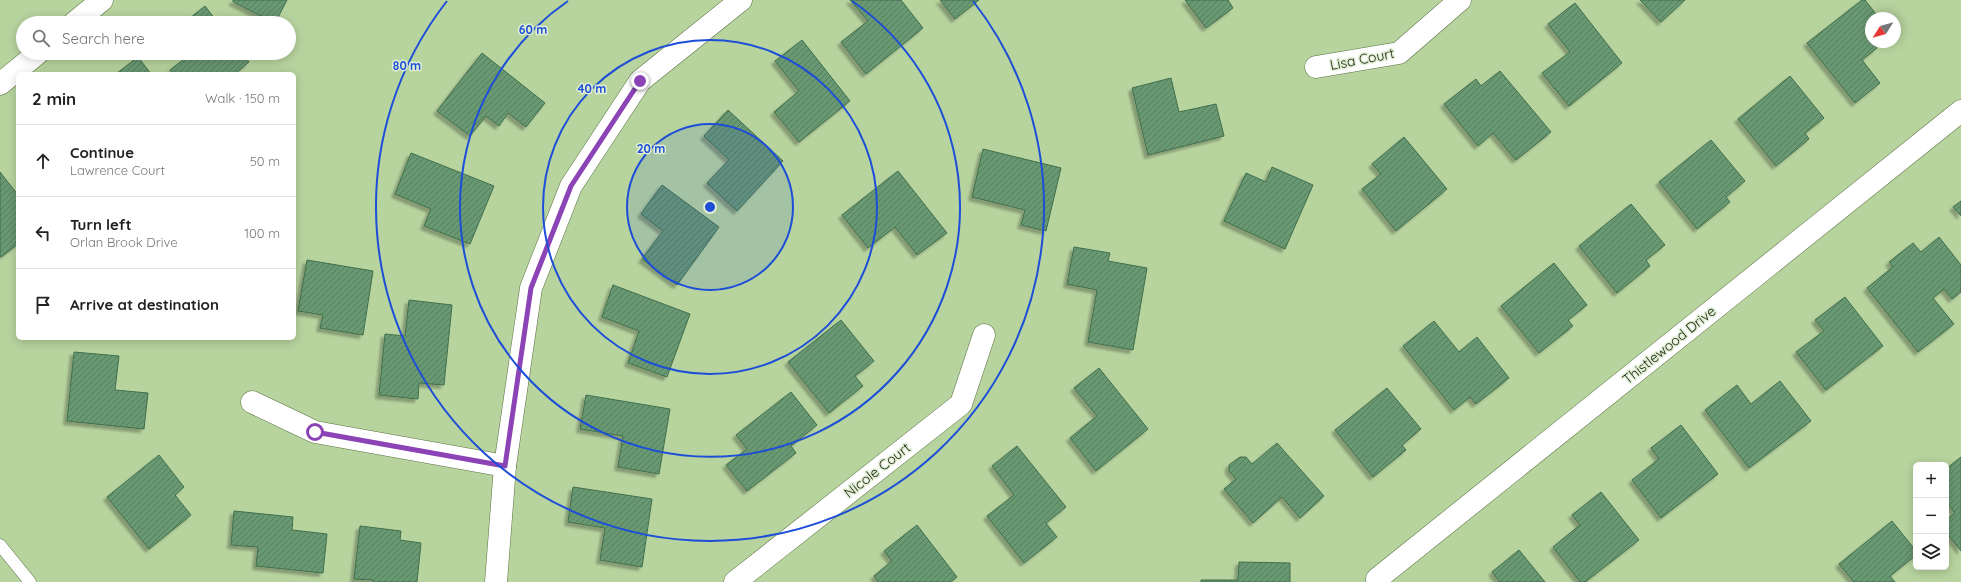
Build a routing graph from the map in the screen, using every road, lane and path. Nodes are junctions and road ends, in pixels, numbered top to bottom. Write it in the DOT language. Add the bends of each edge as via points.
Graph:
graph roads {
  1 [pos="102,0"];
  2 [pos="741,0"];
  3 [pos="1460,0"];
  4 [pos="83,16"];
  5 [pos="29,60"];
  6 [pos="1316,67"];
  7 [pos="0,84"];
  8 [pos="1961,111"];
  9 [pos="984,335"];
  10 [pos="252,402"];
  11 [pos="505,466"];
  12 [pos="0,545"];
  13 [pos="1378,581"];
  14 [pos="30,582"];
  15 [pos="496,582"];
  16 [pos="736,582"];
  1 -- 4 [label="street"];
  2 -- 11 [label="street" via="640,81 571,186 531,288"];
  3 -- 6 [label="street, Lisa Court" via="1399,53"];
  5 -- 7 [label="street"];
  8 -- 13 [label="street, Thistlewood Drive"];
  9 -- 16 [label="street, Nicole Court" via="961,404"];
  10 -- 11 [label="street" via="315,432"];
  11 -- 15 [label="street"];
  12 -- 14 [label="lane"];
}
